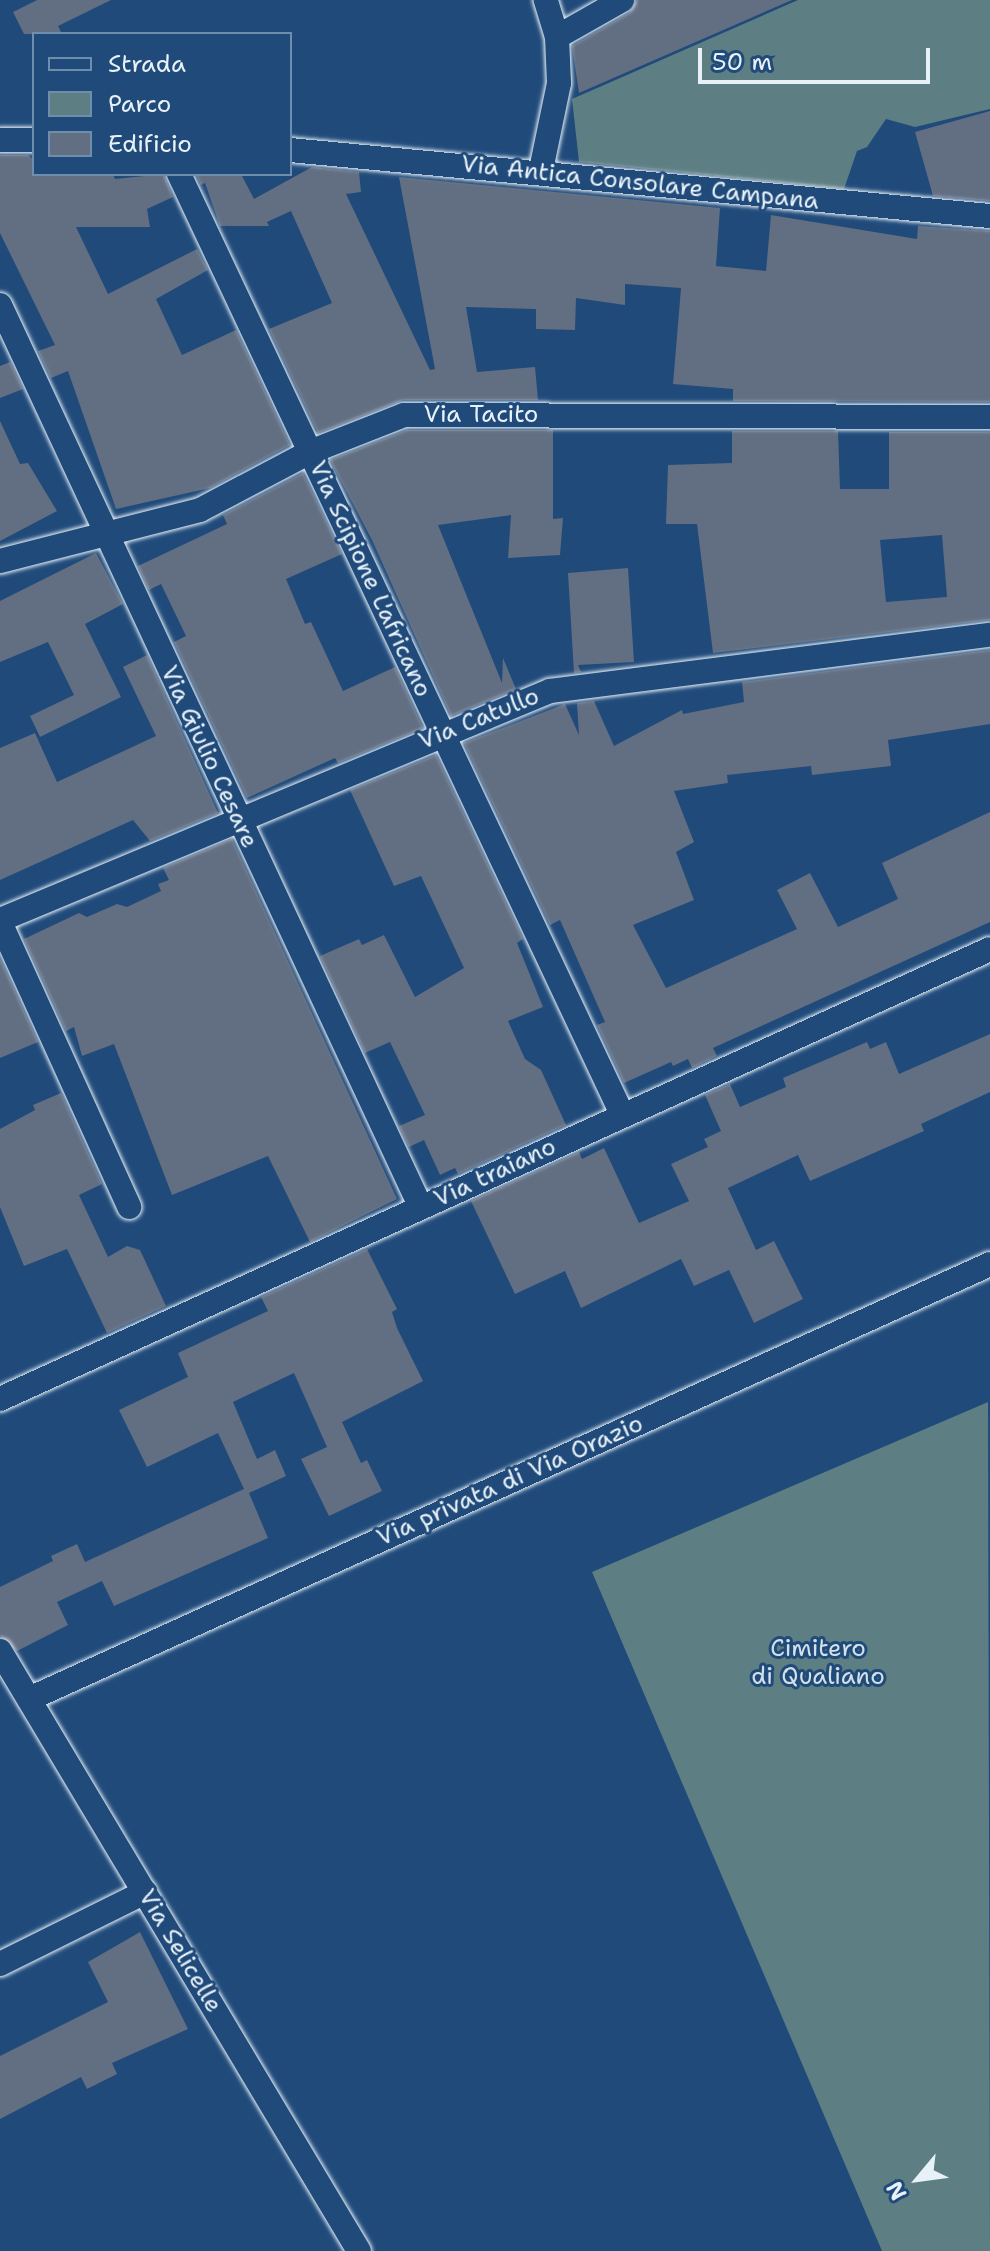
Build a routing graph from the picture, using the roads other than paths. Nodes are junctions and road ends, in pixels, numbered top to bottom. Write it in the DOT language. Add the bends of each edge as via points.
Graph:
graph roads {
  1 [pos="546,0"];
  2 [pos="622,0"];
  3 [pos="557,37"];
  4 [pos="0,140"];
  5 [pos="32,140"];
  6 [pos="292,150"];
  7 [pos="541,170"];
  8 [pos="180,176"];
  9 [pos="990,216"];
  10 [pos="0,305"];
  11 [pos="990,417"];
  12 [pos="310,452"];
  13 [pos="106,534"];
  14 [pos="0,561"];
  15 [pos="990,635"];
  16 [pos="443,734"];
  17 [pos="237,817"];
  18 [pos="0,921"];
  19 [pos="990,949"];
  20 [pos="622,1114"];
  21 [pos="129,1207"];
  22 [pos="421,1208"];
  23 [pos="990,1264"];
  24 [pos="0,1399"];
  25 [pos="0,1651"];
  26 [pos="29,1699"];
  27 [pos="145,1892"];
  28 [pos="0,1964"];
  29 [pos="359,2251"];
  1 -- 3 [label="street"];
  2 -- 3 [label="street"];
  3 -- 7 [label="street" via="559,83"];
  4 -- 5 [label="street"];
  6 -- 7 [label="street, Via Antica Consolare Campana"];
  7 -- 9 [label="street, Via Antica Consolare Campana" via="794,200"];
  8 -- 12 [label="street, Via Scipione L'africano"];
  10 -- 13 [label="street, Via Giulio Cesare"];
  11 -- 12 [label="street, Via Tacito" via="404,415"];
  12 -- 13 [label="street, Via Tacito" via="200,510"];
  12 -- 16 [label="street, Via Scipione L'africano"];
  13 -- 14 [label="street, Via Tacito"];
  13 -- 17 [label="street, Via Giulio Cesare"];
  15 -- 16 [label="street, Via Catullo" via="550,691"];
  16 -- 17 [label="street, Via Catullo"];
  16 -- 20 [label="street, Via Scipione L'africano"];
  17 -- 18 [label="street, Via Catullo"];
  17 -- 22 [label="street, Via Giulio Cesare"];
  18 -- 21 [label="street"];
  19 -- 20 [label="street, Via traiano"];
  20 -- 22 [label="street, Via traiano"];
  22 -- 24 [label="street, Via traiano"];
  23 -- 26 [label="street, Via privata di Via Orazio"];
  25 -- 26 [label="street, Via Selicelle"];
  26 -- 27 [label="street, Via Selicelle"];
  27 -- 28 [label="street"];
  27 -- 29 [label="street, Via Selicelle"];
}
